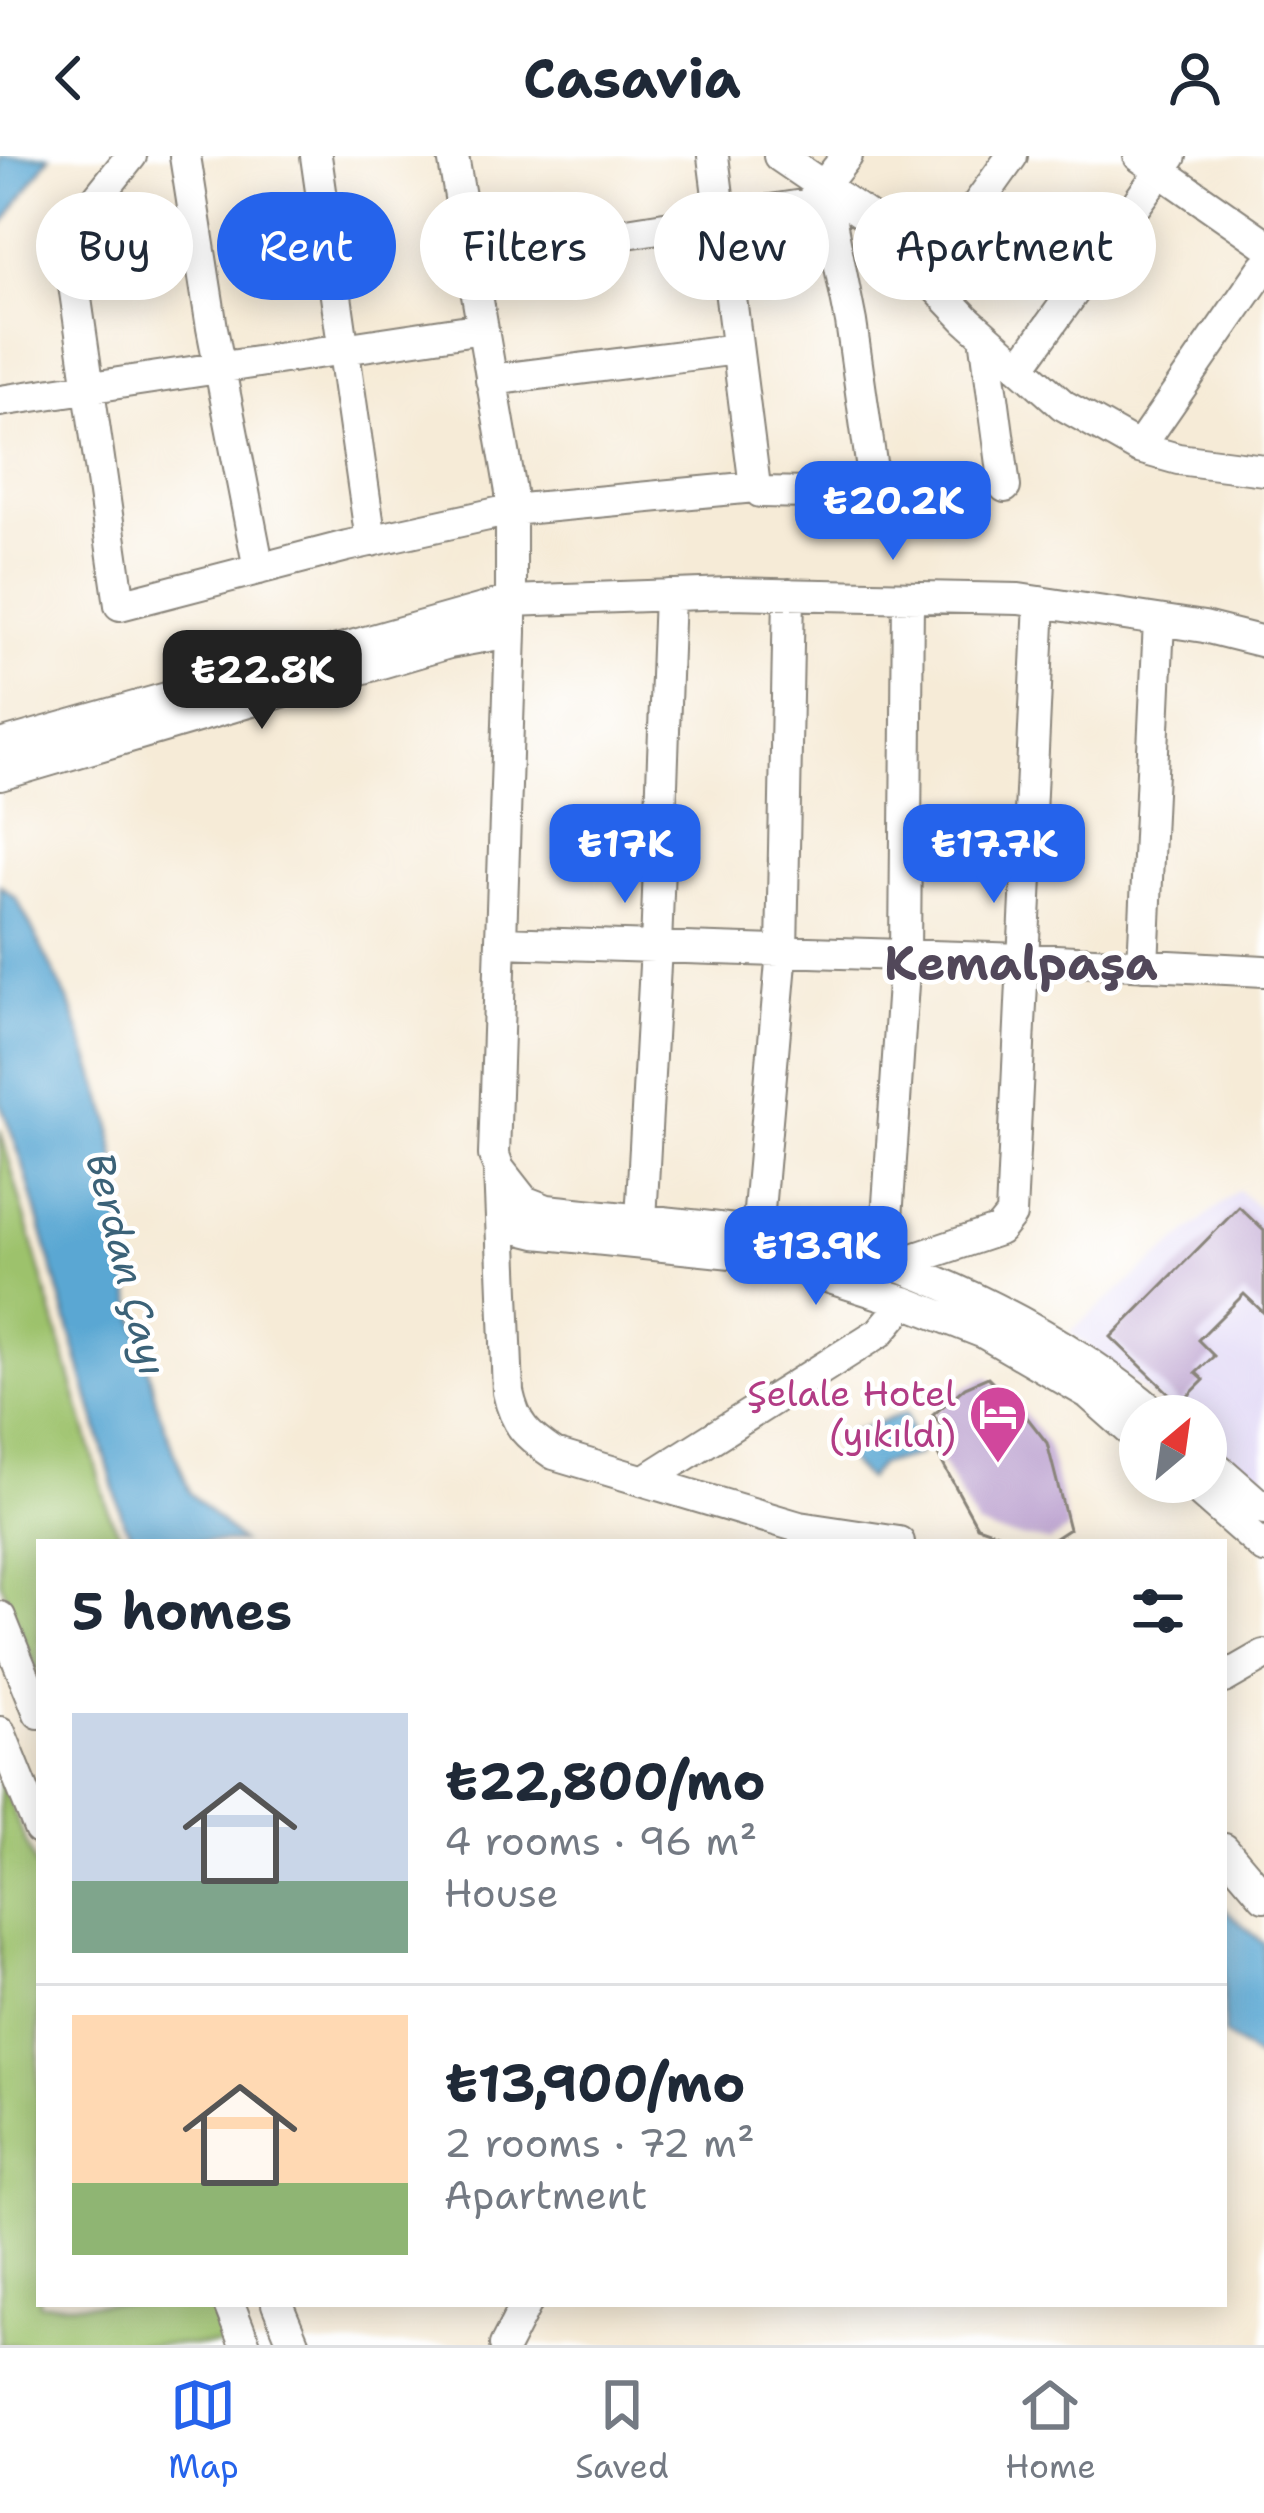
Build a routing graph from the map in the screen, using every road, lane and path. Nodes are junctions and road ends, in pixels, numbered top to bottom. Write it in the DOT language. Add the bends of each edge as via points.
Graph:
graph roads {
  1 [pos="131,156"];
  2 [pos="185,156"];
  3 [pos="316,156"];
  4 [pos="453,156"];
  5 [pos="712,156"];
  6 [pos="779,156"];
  7 [pos="847,156"];
  8 [pos="1012,156"];
  9 [pos="1157,161"];
  10 [pos="824,186"];
  11 [pos="459,192"];
  12 [pos="717,192"];
  13 [pos="819,192"];
  14 [pos="986,192"];
  15 [pos="853,206"];
  16 [pos="1264,243"];
  17 [pos="1264,267"];
  18 [pos="477,300"];
  19 [pos="731,300"];
  20 [pos="949,300"];
  21 [pos="482,328"];
  22 [pos="985,336"];
  23 [pos="344,349"];
  24 [pos="737,349"];
  25 [pos="1020,367"];
  26 [pos="220,368"];
  27 [pos="491,380"];
  28 [pos="88,389"];
  29 [pos="0,401"];
  30 [pos="1139,448"];
  31 [pos="1264,470"];
  32 [pos="755,487"];
  33 [pos="1005,487"];
  34 [pos="511,510"];
  35 [pos="371,541"];
  36 [pos="259,569"];
  37 [pos="789,594"];
  38 [pos="669,596"];
  39 [pos="908,597"];
  40 [pos="1040,602"];
  41 [pos="512,616"];
  42 [pos="1159,620"];
  43 [pos="1264,642"];
  44 [pos="0,745"];
  45 [pos="0,775"];
  46 [pos="501,942"];
  47 [pos="656,947"];
  48 [pos="782,951"];
  49 [pos="905,956"];
  50 [pos="1025,959"];
  51 [pos="1143,964"];
  52 [pos="1264,971"];
  53 [pos="499,1169"];
  54 [pos="501,1217"];
  55 [pos="641,1220"];
  56 [pos="757,1233"];
  57 [pos="890,1264"];
  58 [pos="905,1302"];
  59 [pos="1134,1395"];
  60 [pos="1119,1421"];
  61 [pos="1227,1476"];
  62 [pos="644,1481"];
  63 [pos="1213,1503"];
  64 [pos="1264,1509"];
  65 [pos="879,1539"];
  66 [pos="1264,1548"];
  67 [pos="0,1617"];
  68 [pos="1264,1655"];
  69 [pos="1227,1676"];
  70 [pos="36,1706"];
  71 [pos="0,1732"];
  72 [pos="36,1822"];
  73 [pos="1227,1853"];
  74 [pos="1264,1896"];
  75 [pos="230,2307"];
  76 [pos="278,2307"];
  77 [pos="524,2307"];
  78 [pos="245,2345"];
  79 [pos="294,2345"];
  80 [pos="505,2345"];
  1 -- 28 [label="street" via="67,236"];
  2 -- 26 [label="street"];
  3 -- 23 [label="street"];
  4 -- 11 [label="street"];
  5 -- 12 [label="street"];
  6 -- 10 [label="street"];
  7 -- 10 [label="street"];
  8 -- 14 [label="street"];
  9 -- 16 [label="street"];
  9 -- 25 [label="street"];
  10 -- 13 [label="street"];
  10 -- 15 [label="street"];
  10 -- 32 [label="street" via="874,484 862,494"];
  17 -- 30 [label="street"];
  18 -- 21 [label="street"];
  19 -- 24 [label="street"];
  20 -- 22 [label="street"];
  21 -- 23 [label="street"];
  21 -- 27 [label="street"];
  22 -- 25 [label="street"];
  22 -- 33 [label="street"];
  23 -- 26 [label="street"];
  23 -- 35 [label="street"];
  24 -- 27 [label="street"];
  24 -- 32 [label="street"];
  25 -- 30 [label="street" via="1063,406"];
  26 -- 28 [label="street"];
  26 -- 36 [label="street"];
  27 -- 34 [label="street"];
  28 -- 29 [label="street"];
  28 -- 36 [label="street" via="120,605"];
  30 -- 31 [label="street"];
  32 -- 34 [label="street"];
  34 -- 35 [label="street"];
  34 -- 41 [label="street"];
  35 -- 36 [label="street"];
  37 -- 38 [label="street"];
  37 -- 39 [label="street"];
  37 -- 48 [label="street"];
  38 -- 41 [label="street"];
  38 -- 47 [label="street"];
  39 -- 40 [label="street"];
  39 -- 49 [label="street"];
  40 -- 42 [label="street"];
  40 -- 50 [label="street"];
  41 -- 44 [label="street"];
  41 -- 45 [label="street" via="449,643"];
  41 -- 46 [label="street"];
  42 -- 43 [label="street"];
  42 -- 51 [label="street"];
  46 -- 47 [label="street"];
  46 -- 53 [label="street"];
  47 -- 48 [label="street"];
  47 -- 55 [label="street"];
  48 -- 49 [label="street"];
  48 -- 56 [label="street"];
  49 -- 50 [label="street"];
  49 -- 57 [label="street"];
  50 -- 51 [label="street"];
  50 -- 57 [label="street" via="1011,1215 1007,1224"];
  51 -- 52 [label="street"];
  53 -- 54 [label="street"];
  53 -- 55 [label="street" via="524,1201 547,1210"];
  54 -- 58 [label="street" via="536,1233 761,1256"];
  54 -- 62 [label="street" via="508,1392 523,1434 554,1454"];
  55 -- 56 [label="street"];
  56 -- 57 [label="street"];
  57 -- 59 [label="street" via="1028,1326"];
  58 -- 60 [label="street" via="984,1333"];
  58 -- 62 [label="street" via="880,1332"];
  61 -- 64 [label="street"];
  62 -- 65 [label="street" via="799,1527"];
  63 -- 66 [label="street"];
  67 -- 70 [label="street"];
  68 -- 69 [label="street"];
  71 -- 72 [label="street"];
  73 -- 74 [label="street"];
  75 -- 78 [label="street"];
  76 -- 79 [label="street"];
  77 -- 80 [label="street"];
}
